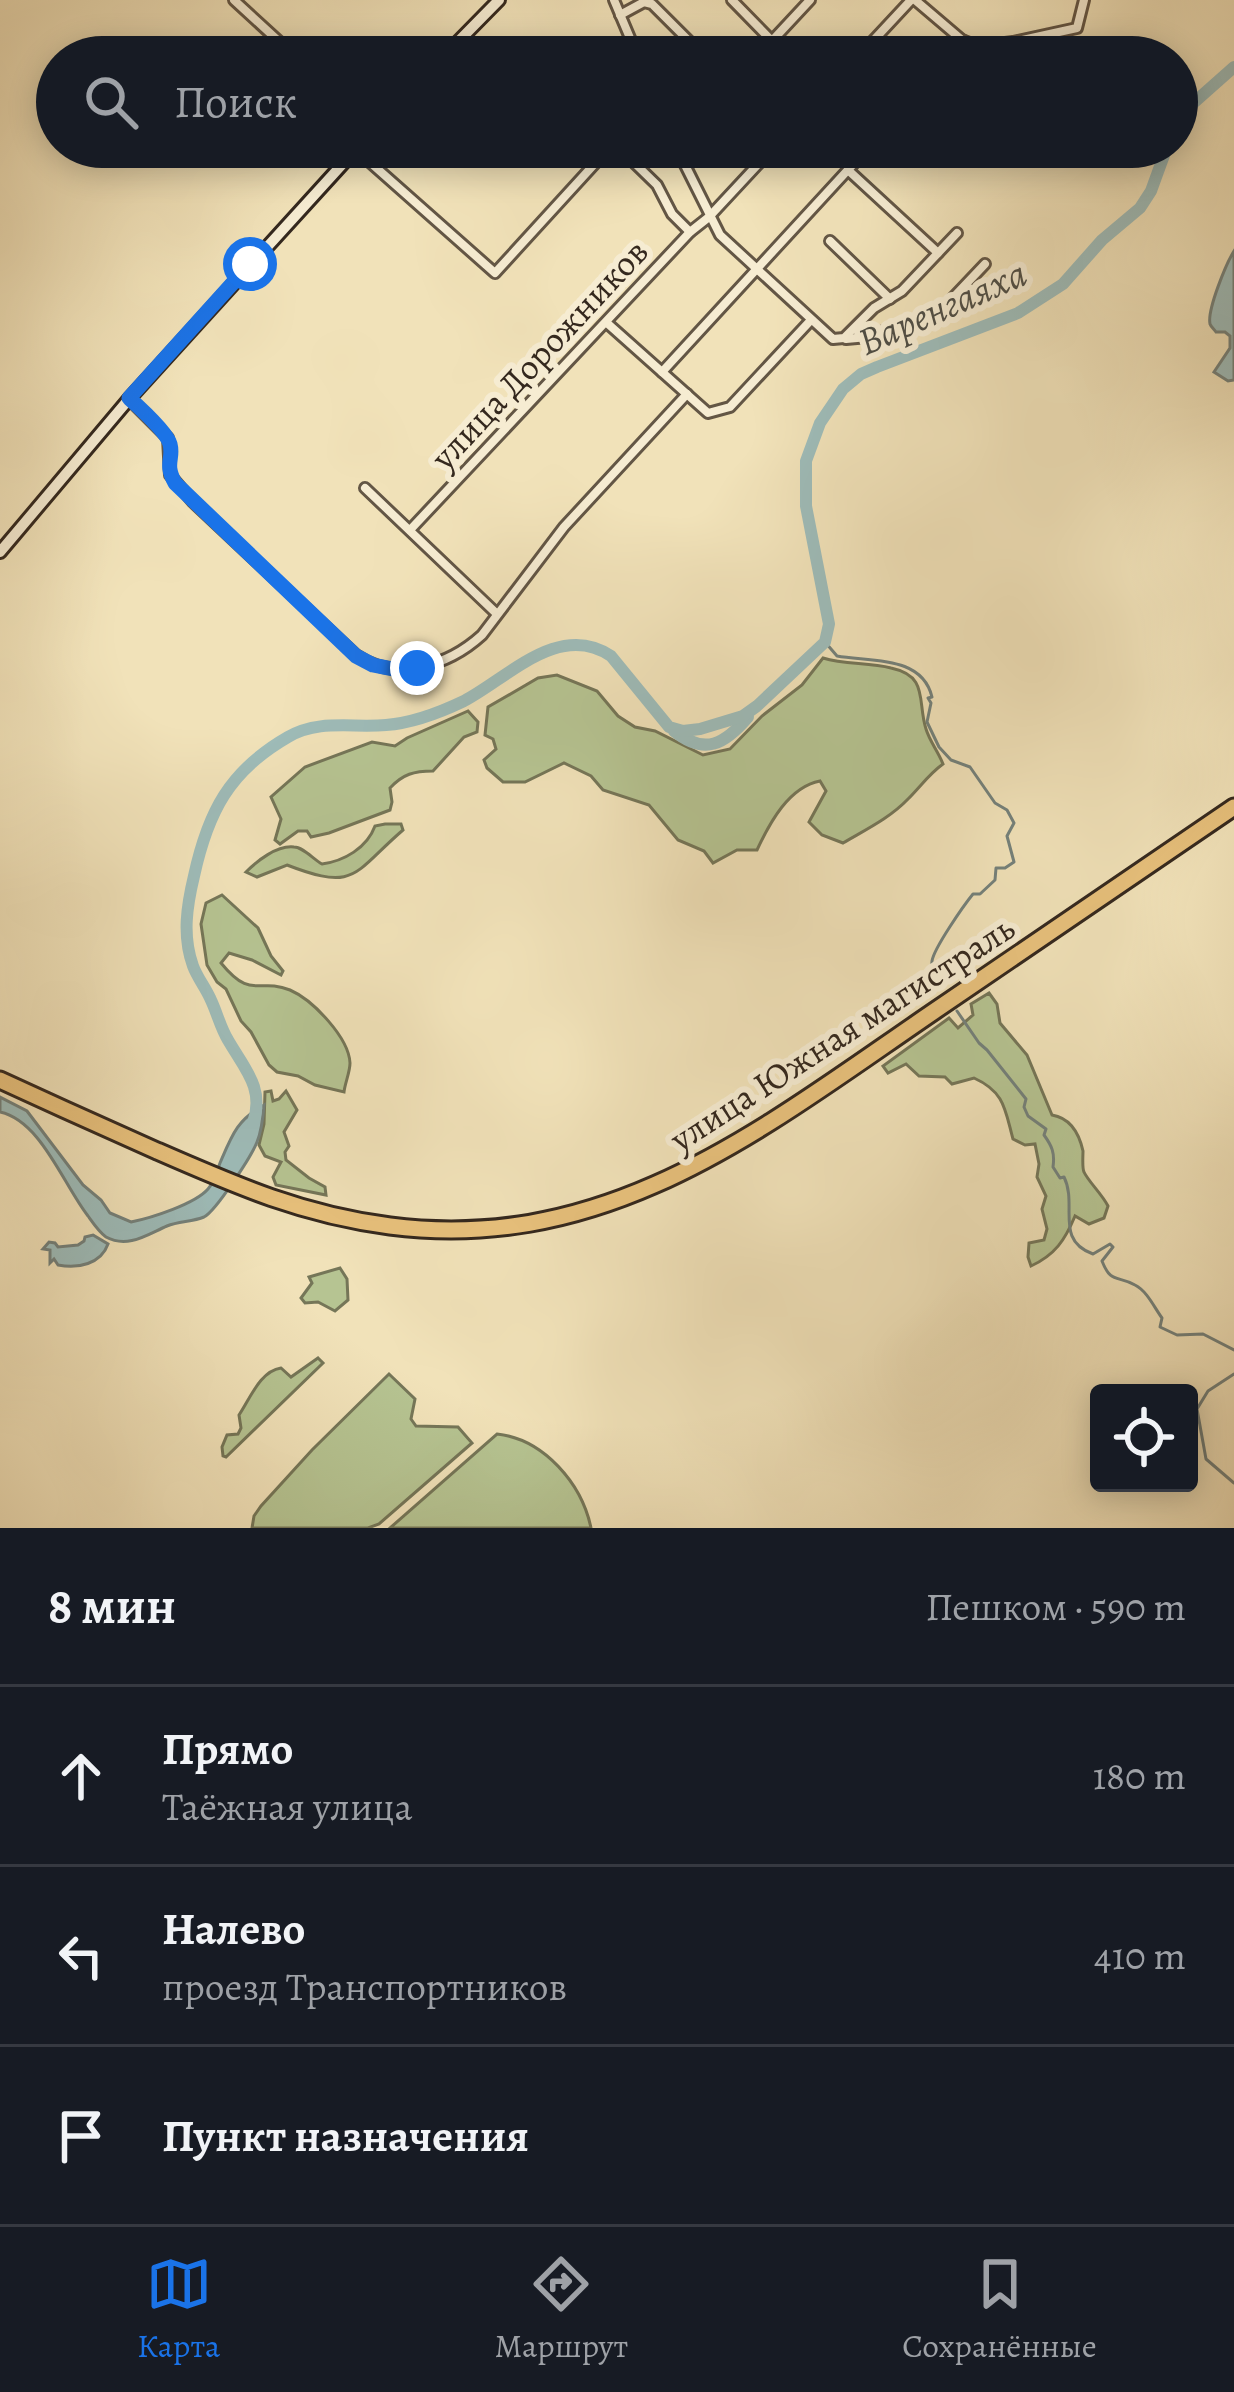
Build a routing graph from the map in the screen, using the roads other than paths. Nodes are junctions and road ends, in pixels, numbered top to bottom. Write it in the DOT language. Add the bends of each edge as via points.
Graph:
graph roads {
  1 [pos="234,0"];
  2 [pos="499,0"];
  3 [pos="614,0"];
  4 [pos="732,0"];
  5 [pos="810,0"];
  6 [pos="913,0"];
  7 [pos="1084,0"];
  8 [pos="620,15"];
  9 [pos="273,36"];
  10 [pos="464,36"];
  11 [pos="629,36"];
  12 [pos="683,36"];
  13 [pos="767,36"];
  14 [pos="777,36"];
  15 [pos="878,36"];
  16 [pos="957,36"];
  17 [pos="1045,36"];
  18 [pos="339,168"];
  19 [pos="379,168"];
  20 [pos="594,168"];
  21 [pos="638,168"];
  22 [pos="686,168"];
  23 [pos="754,168"];
  24 [pos="848,170"];
  25 [pos="709,217"];
  26 [pos="690,232"];
  27 [pos="957,233"];
  28 [pos="830,241"];
  29 [pos="938,253"];
  30 [pos="985,264"];
  31 [pos="756,269"];
  32 [pos="890,298"];
  33 [pos="811,320"];
  34 [pos="607,323"];
  35 [pos="839,340"];
  36 [pos="662,372"];
  37 [pos="687,394"];
  38 [pos="129,398"];
  39 [pos="365,488"];
  40 [pos="410,530"];
  41 [pos="0,552"];
  42 [pos="497,614"];
  43 [pos="1234,807"];
  44 [pos="0,1080"];
  1 -- 9 [label="street"];
  2 -- 10 [label="street"];
  3 -- 8 [label="street"];
  4 -- 13 [label="street"];
  5 -- 14 [label="street"];
  6 -- 15 [label="street"];
  6 -- 16 [label="street"];
  7 -- 17 [label="street" via="1077,28"];
  8 -- 11 [label="street"];
  8 -- 12 [label="street" via="652,4"];
  18 -- 38 [label="street"];
  19 -- 20 [label="street" via="495,272"];
  21 -- 26 [label="street"];
  22 -- 25 [label="street"];
  23 -- 25 [label="street, улица Дорожников"];
  24 -- 29 [label="street"];
  24 -- 31 [label="street"];
  25 -- 26 [label="street, улица Дорожников"];
  25 -- 31 [label="street"];
  26 -- 34 [label="street, улица Дорожников"];
  27 -- 29 [label="street"];
  28 -- 32 [label="street"];
  29 -- 32 [label="street"];
  30 -- 35 [label="street" via="931,321"];
  31 -- 33 [label="street"];
  31 -- 36 [label="street"];
  32 -- 35 [label="street"];
  33 -- 35 [label="street"];
  33 -- 37 [label="street" via="730,406 708,413"];
  34 -- 36 [label="street"];
  34 -- 40 [label="street, улица Дорожников"];
  36 -- 37 [label="street"];
  37 -- 42 [label="street" via="564,527"];
  38 -- 41 [label="street"];
  38 -- 42 [label="street" via="168,439 168,469 182,492 365,662 430,665 466,650"];
  39 -- 40 [label="street"];
  40 -- 42 [label="street"];
  43 -- 44 [label="highway, улица Южная магистраль" via="773,1120 681,1174 589,1211 451,1230 340,1218 239,1188"];
}
